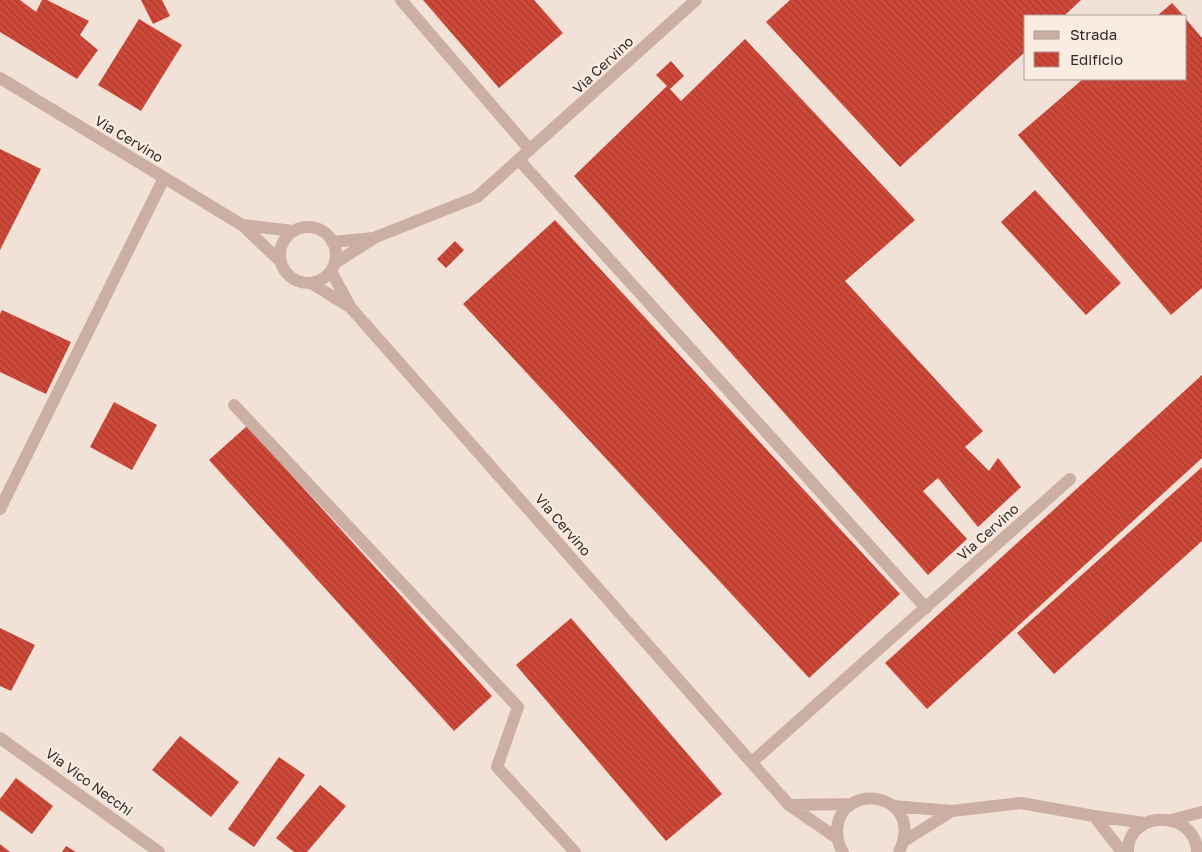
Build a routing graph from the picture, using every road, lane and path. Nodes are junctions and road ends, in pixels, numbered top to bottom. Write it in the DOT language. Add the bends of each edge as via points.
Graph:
graph roads {
  1 [pos="401,0"];
  2 [pos="696,0"];
  3 [pos="0,78"];
  4 [pos="530,150"];
  5 [pos="519,160"];
  6 [pos="164,178"];
  7 [pos="242,225"];
  8 [pos="293,231"];
  9 [pos="376,237"];
  10 [pos="332,242"];
  11 [pos="280,261"];
  12 [pos="333,267"];
  13 [pos="311,283"];
  14 [pos="351,308"];
  15 [pos="234,405"];
  16 [pos="1070,479"];
  17 [pos="0,509"];
  18 [pos="926,608"];
  19 [pos="0,738"];
  20 [pos="752,762"];
  21 [pos="851,804"];
  22 [pos="789,805"];
  23 [pos="893,806"];
  24 [pos="952,810"];
  25 [pos="1202,812"];
  26 [pos="1094,816"];
  27 [pos="1171,820"];
  28 [pos="1145,823"];
  29 [pos="837,838"];
  30 [pos="902,846"];
  31 [pos="1198,847"];
  32 [pos="159,852"];
  33 [pos="576,852"];
  34 [pos="843,852"];
  35 [pos="1122,852"];
  36 [pos="1128,852"];
  1 -- 4 [label="street"];
  2 -- 4 [label="street, Via Cervino"];
  3 -- 6 [label="street, Via Cervino"];
  4 -- 5 [label="street, Via Cervino"];
  5 -- 9 [label="street, Via Cervino" via="477,197"];
  5 -- 18 [label="street"];
  6 -- 7 [label="street, Via Cervino"];
  6 -- 17 [label="street"];
  7 -- 8 [label="street"];
  7 -- 11 [label="street"];
  8 -- 10 [label="street" via="315,228"];
  8 -- 11 [label="street" via="280,249"];
  9 -- 10 [label="street"];
  9 -- 12 [label="street"];
  10 -- 12 [label="street" via="335,251"];
  11 -- 13 [label="street" via="287,274 300,282"];
  12 -- 13 [label="street" via="321,280"];
  12 -- 14 [label="street"];
  13 -- 14 [label="street"];
  14 -- 20 [label="street, Via Cervino"];
  15 -- 33 [label="street" via="518,707 497,767"];
  16 -- 18 [label="street, Via Cervino"];
  18 -- 20 [label="street, Via Cervino"];
  19 -- 32 [label="street, Via Vico Necchi"];
  20 -- 22 [label="street, Via Cervino"];
  21 -- 22 [label="street"];
  21 -- 23 [label="street" via="863,799 880,799"];
  21 -- 29 [label="street" via="838,823"];
  22 -- 29 [label="street, Via Cervino"];
  23 -- 24 [label="street"];
  23 -- 30 [label="street" via="905,828"];
  24 -- 26 [label="street" via="1021,804"];
  24 -- 30 [label="street"];
  25 -- 27 [label="street"];
  26 -- 28 [label="street"];
  26 -- 35 [label="street"];
  27 -- 28 [label="street" via="1162,818"];
  27 -- 31 [label="street" via="1188,830"];
  28 -- 36 [label="street" via="1134,833"];
  29 -- 34 [label="street"];
}
